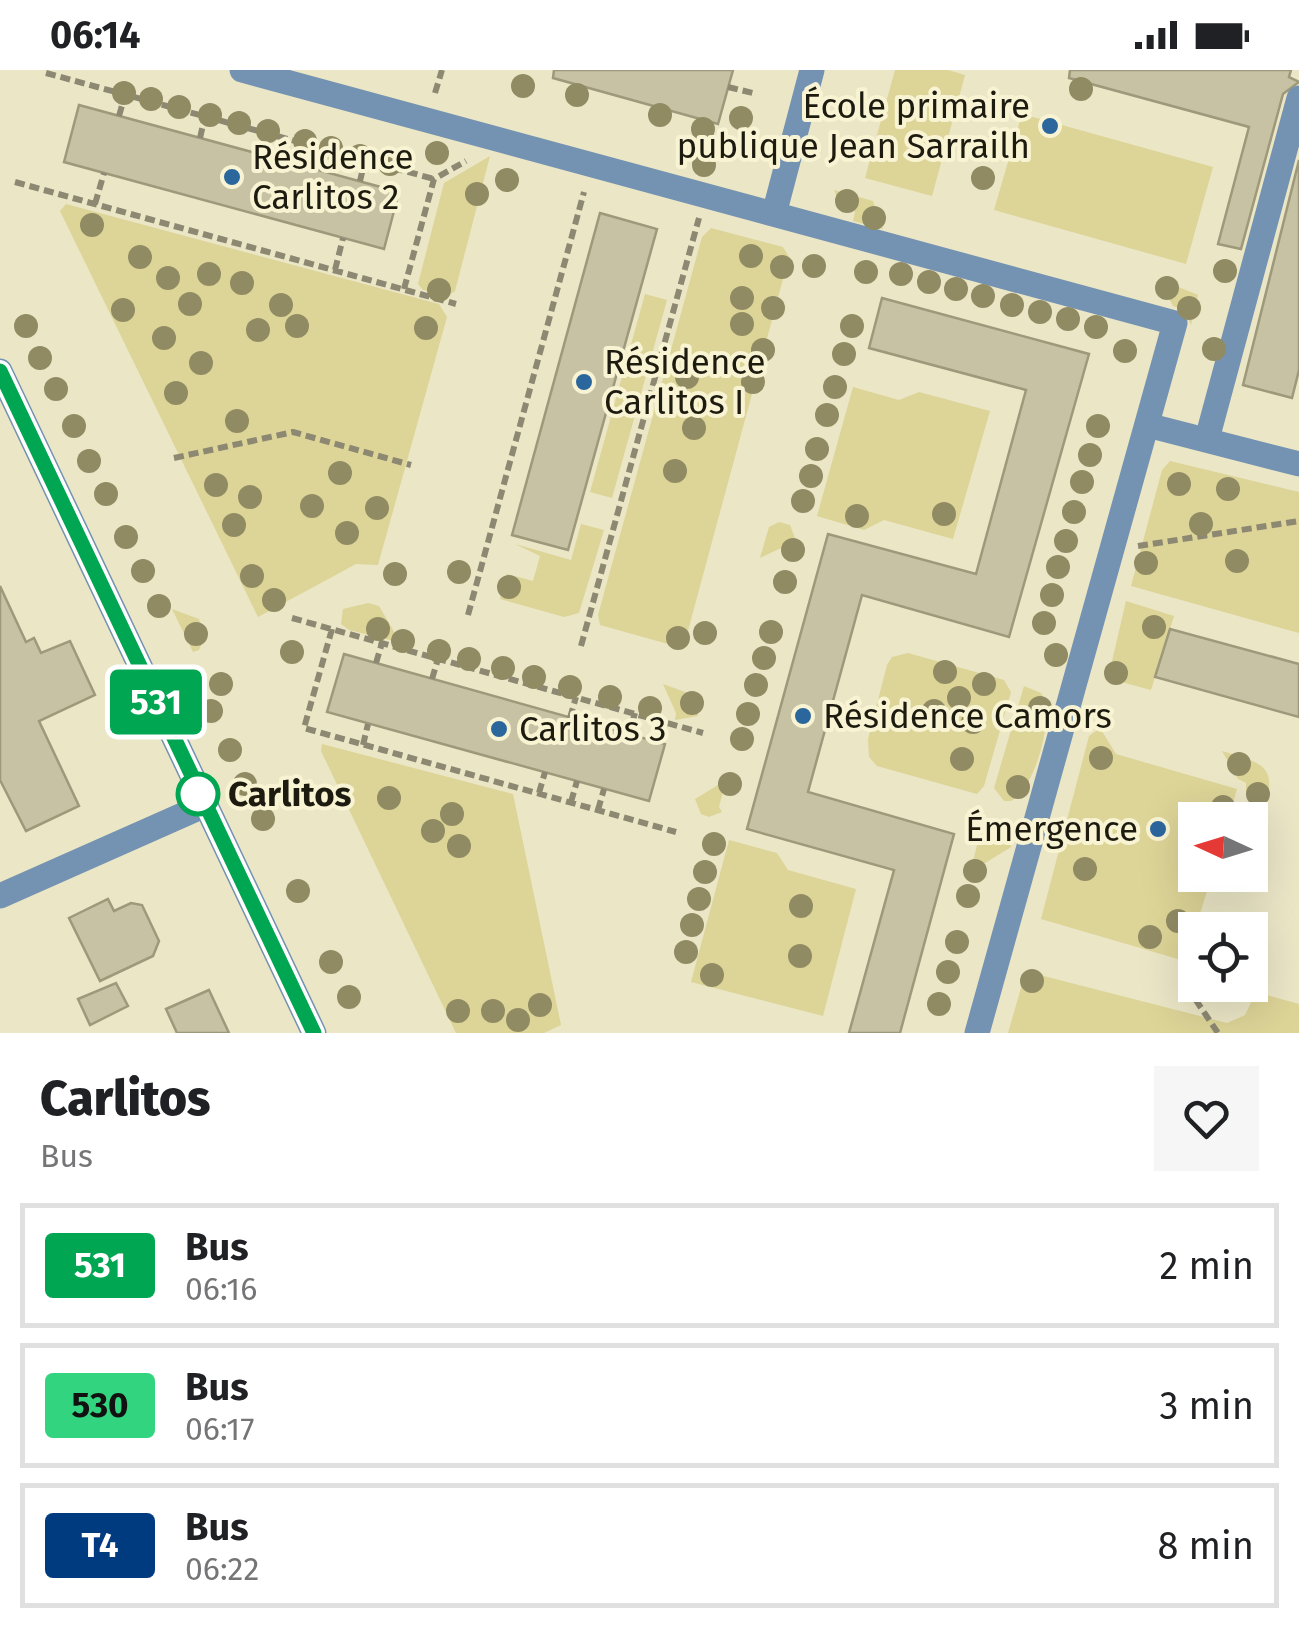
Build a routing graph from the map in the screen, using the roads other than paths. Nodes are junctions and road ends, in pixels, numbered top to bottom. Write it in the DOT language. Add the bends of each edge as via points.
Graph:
graph roads {
  1 [pos="242,70"];
  2 [pos="812,70"];
  3 [pos="1299,98"];
  4 [pos="774,214"];
  5 [pos="0,371"];
  6 [pos="1147,425"];
  7 [pos="1207,439"];
  8 [pos="1298,462"];
  9 [pos="203,806"];
  10 [pos="0,896"];
  11 [pos="314,1033"];
  12 [pos="977,1033"];
  1 -- 4 [label="street"];
  2 -- 4 [label="street"];
  3 -- 7 [label="street"];
  4 -- 6 [label="street" via="1176,323"];
  5 -- 9 [label="street"];
  6 -- 7 [label="street"];
  6 -- 12 [label="street"];
  7 -- 8 [label="street"];
  9 -- 10 [label="street"];
  9 -- 11 [label="street"];
}
